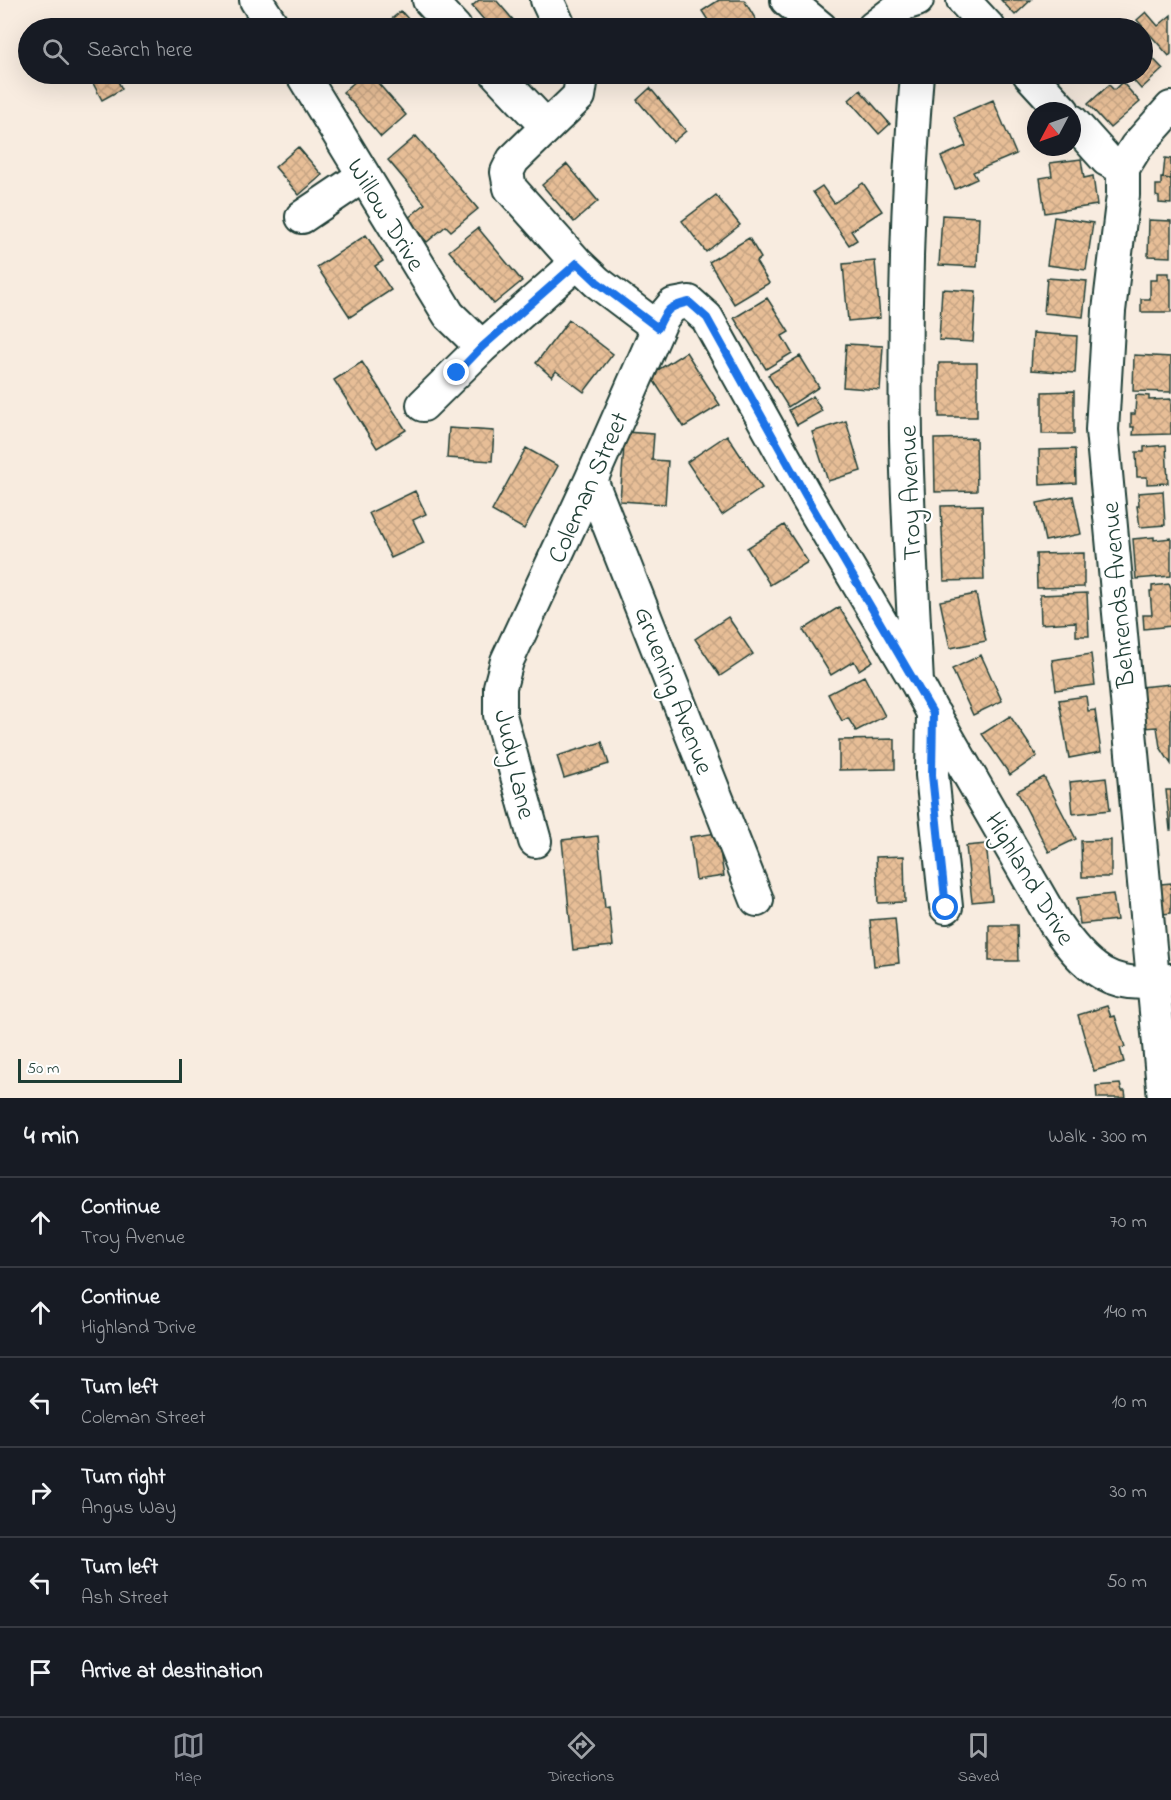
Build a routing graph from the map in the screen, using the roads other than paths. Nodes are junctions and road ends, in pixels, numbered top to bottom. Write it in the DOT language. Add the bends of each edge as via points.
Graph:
graph roads {
  1 [pos="256,0"];
  2 [pos="429,0"];
  3 [pos="547,0"];
  4 [pos="787,0"];
  5 [pos="917,0"];
  6 [pos="963,0"];
  7 [pos="268,18"];
  8 [pos="446,18"];
  9 [pos="555,18"];
  10 [pos="809,18"];
  11 [pos="886,18"];
  12 [pos="918,18"];
  13 [pos="980,18"];
  14 [pos="308,84"];
  15 [pos="506,84"];
  16 [pos="581,84"];
  17 [pos="916,84"];
  18 [pos="1038,84"];
  19 [pos="1055,102"];
  20 [pos="1171,108"];
  21 [pos="546,126"];
  22 [pos="1081,131"];
  23 [pos="1123,168"];
  24 [pos="363,176"];
  25 [pos="302,217"];
  26 [pos="577,263"];
  27 [pos="658,328"];
  28 [pos="482,347"];
  29 [pos="423,405"];
  30 [pos="591,480"];
  31 [pos="917,683"];
  32 [pos="500,687"];
  33 [pos="933,713"];
  34 [pos="535,841"];
  35 [pos="757,900"];
  36 [pos="946,908"];
  37 [pos="1162,982"];
  38 [pos="1164,1098"];
  1 -- 7 [label="street"];
  2 -- 8 [label="street"];
  3 -- 9 [label="street"];
  4 -- 10 [label="street"];
  5 -- 11 [label="street" via="904,4"];
  5 -- 12 [label="street"];
  6 -- 13 [label="street"];
  14 -- 24 [label="street, Willow Drive"];
  15 -- 21 [label="street"];
  16 -- 21 [label="street" via="579,96"];
  17 -- 31 [label="street, Troy Avenue" via="905,317"];
  18 -- 19 [label="street"];
  20 -- 23 [label="street"];
  21 -- 26 [label="street" via="513,160 507,172 510,188"];
  22 -- 23 [label="street" via="1107,160"];
  23 -- 37 [label="street, Behrends Avenue" via="1102,430"];
  24 -- 25 [label="street"];
  24 -- 28 [label="street, Willow Drive" via="449,315"];
  26 -- 27 [label="street"];
  26 -- 28 [label="street"];
  27 -- 30 [label="street, Coleman Street"];
  27 -- 31 [label="street, Coleman Street" via="673,305 689,302 707,318"];
  28 -- 29 [label="street"];
  30 -- 32 [label="street, Coleman Street" via="507,661"];
  30 -- 35 [label="street, Gruening Avenue"];
  31 -- 33 [label="street, Troy Avenue"];
  32 -- 34 [label="street, Judy Lane" via="500,716"];
  33 -- 36 [label="street, Troy Avenue" via="932,775"];
  33 -- 37 [label="street, Highland Drive" via="1074,950 1099,973 1127,983"];
  37 -- 38 [label="street, Behrends Avenue"];
}
